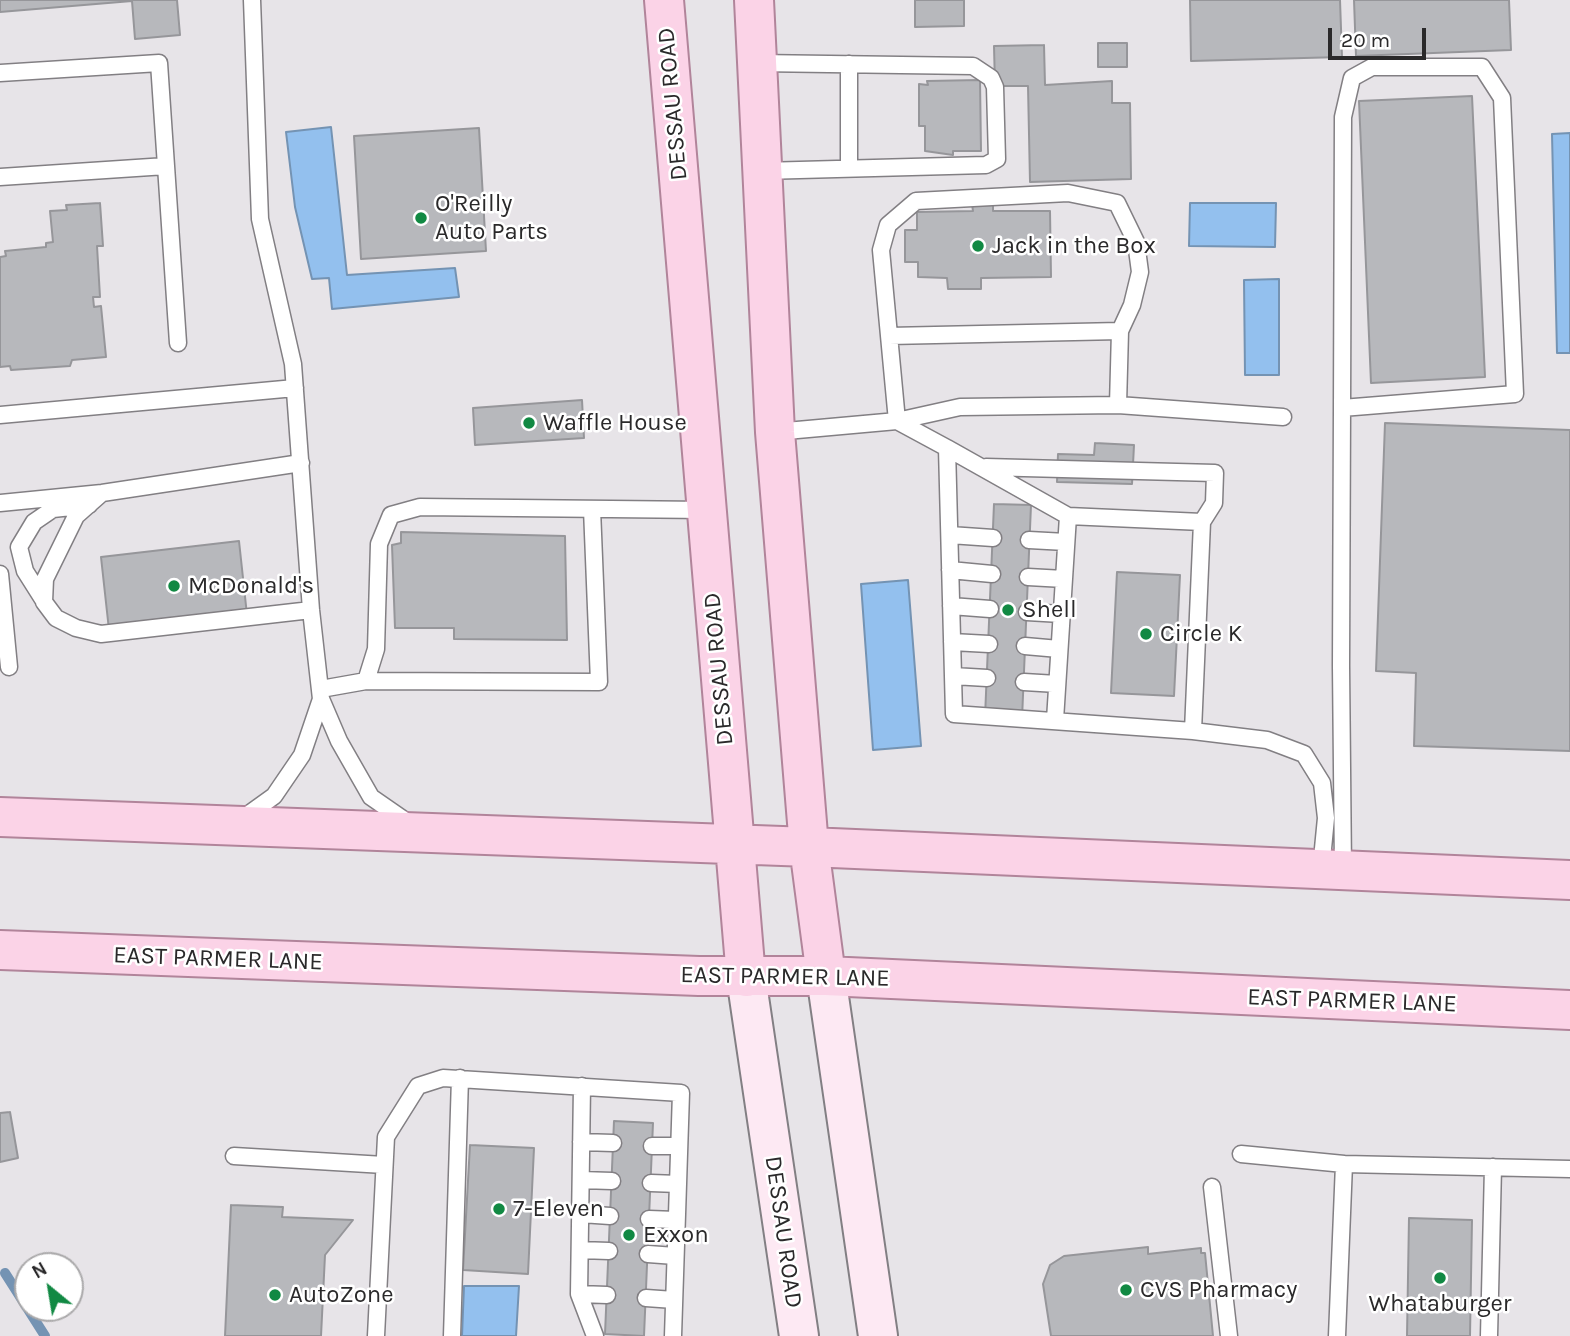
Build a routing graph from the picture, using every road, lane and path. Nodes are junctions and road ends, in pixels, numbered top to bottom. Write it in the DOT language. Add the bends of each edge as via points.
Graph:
graph roads {
  1 [pos="252,0"];
  2 [pos="664,0"];
  3 [pos="754,0"];
  4 [pos="757,63"];
  5 [pos="849,64"];
  6 [pos="0,73"];
  7 [pos="166,166"];
  8 [pos="849,169"];
  9 [pos="762,171"];
  10 [pos="0,177"];
  11 [pos="1120,331"];
  12 [pos="889,336"];
  13 [pos="178,343"];
  14 [pos="295,388"];
  15 [pos="1118,405"];
  16 [pos="1342,408"];
  17 [pos="0,415"];
  18 [pos="1283,417"];
  19 [pos="897,421"];
  20 [pos="775,432"];
  21 [pos="947,448"];
  22 [pos="301,463"];
  23 [pos="982,467"];
  24 [pos="102,493"];
  25 [pos="0,503"];
  26 [pos="89,505"];
  27 [pos="592,509"];
  28 [pos="706,510"];
  29 [pos="1068,516"];
  30 [pos="1202,522"];
  31 [pos="950,535"];
  32 [pos="993,538"];
  33 [pos="1029,540"];
  34 [pos="1066,542"];
  35 [pos="950,570"];
  36 [pos="0,574"];
  37 [pos="992,574"];
  38 [pos="1028,577"];
  39 [pos="1064,579"];
  40 [pos="44,602"];
  41 [pos="951,606"];
  42 [pos="990,608"];
  43 [pos="311,610"];
  44 [pos="1027,612"];
  45 [pos="1061,614"];
  46 [pos="952,642"];
  47 [pos="989,644"];
  48 [pos="1025,646"];
  49 [pos="1059,649"];
  50 [pos="9,667"];
  51 [pos="953,676"];
  52 [pos="987,678"];
  53 [pos="366,681"];
  54 [pos="1024,682"];
  55 [pos="1057,684"];
  56 [pos="321,694"];
  57 [pos="1055,720"];
  58 [pos="1193,731"];
  59 [pos="0,817"];
  60 [pos="231,826"];
  61 [pos="425,834"];
  62 [pos="734,846"];
  63 [pos="809,847"];
  64 [pos="1332,869"];
  65 [pos="1570,880"];
  66 [pos="0,950"];
  67 [pos="826,976"];
  68 [pos="746,977"];
  69 [pos="1570,1010"];
  70 [pos="460,1078"];
  71 [pos="582,1086"];
  72 [pos="582,1142"];
  73 [pos="613,1143"];
  74 [pos="652,1146"];
  75 [pos="679,1146"];
  76 [pos="1241,1154"];
  77 [pos="234,1156"];
  78 [pos="1344,1164"];
  79 [pos="384,1165"];
  80 [pos="1493,1167"];
  81 [pos="1570,1169"];
  82 [pos="581,1180"];
  83 [pos="612,1181"];
  84 [pos="651,1183"];
  85 [pos="678,1184"];
  86 [pos="1212,1187"];
  87 [pos="581,1214"];
  88 [pos="610,1216"];
  89 [pos="649,1219"];
  90 [pos="677,1220"];
  91 [pos="580,1250"];
  92 [pos="609,1251"];
  93 [pos="648,1254"];
  94 [pos="675,1256"];
  95 [pos="579,1294"];
  96 [pos="607,1295"];
  97 [pos="646,1298"];
  98 [pos="674,1300"];
  99 [pos="376,1336"];
  100 [pos="452,1336"];
  101 [pos="595,1336"];
  102 [pos="673,1336"];
  103 [pos="799,1336"];
  104 [pos="878,1336"];
  105 [pos="1229,1336"];
  106 [pos="1337,1336"];
  107 [pos="1489,1336"];
  1 -- 14 [label="lane" via="260,219"];
  2 -- 28 [label="main road, DESSAU ROAD"];
  3 -- 4 [label="main road"];
  4 -- 5 [label="lane"];
  4 -- 9 [label="main road"];
  5 -- 8 [label="lane"];
  5 -- 8 [label="lane" via="973,66 991,78 995,88 997,159 986,165"];
  6 -- 7 [label="lane" via="159,63"];
  7 -- 10 [label="lane"];
  7 -- 13 [label="lane"];
  8 -- 9 [label="lane"];
  9 -- 20 [label="main road"];
  11 -- 12 [label="lane"];
  11 -- 12 [label="lane" via="1140,272 1136,242 1117,203 1068,193 916,201 888,225 881,250"];
  11 -- 15 [label="lane"];
  12 -- 19 [label="lane"];
  14 -- 17 [label="lane"];
  14 -- 22 [label="lane"];
  15 -- 18 [label="lane"];
  15 -- 19 [label="lane" via="960,407"];
  16 -- 16 [label="lane" via="1343,117 1352,78 1372,67 1482,67 1502,98 1515,394"];
  16 -- 64 [label="lane"];
  19 -- 20 [label="lane"];
  19 -- 21 [label="lane"];
  20 -- 63 [label="main road"];
  21 -- 23 [label="lane"];
  21 -- 31 [label="lane"];
  22 -- 24 [label="lane"];
  22 -- 43 [label="lane"];
  23 -- 29 [label="lane"];
  23 -- 30 [label="lane" via="1215,473 1214,503"];
  24 -- 25 [label="lane"];
  24 -- 26 [label="lane"];
  26 -- 40 [label="lane" via="76,516 45,579"];
  26 -- 40 [label="lane" via="53,509 34,522 19,547 25,571"];
  27 -- 28 [label="lane"];
  27 -- 53 [label="lane" via="420,507 391,515 379,544 376,649"];
  27 -- 53 [label="lane" via="598,682"];
  28 -- 62 [label="main road, DESSAU ROAD"];
  29 -- 30 [label="lane"];
  29 -- 34 [label="lane"];
  30 -- 58 [label="lane"];
  31 -- 32 [label="lane"];
  31 -- 35 [label="lane"];
  33 -- 34 [label="lane"];
  34 -- 39 [label="lane"];
  35 -- 37 [label="lane"];
  35 -- 41 [label="lane"];
  36 -- 50 [label="lane"];
  38 -- 39 [label="lane"];
  39 -- 45 [label="lane"];
  40 -- 43 [label="lane" via="56,618 100,634"];
  41 -- 42 [label="lane"];
  41 -- 46 [label="lane"];
  43 -- 56 [label="lane"];
  44 -- 45 [label="lane"];
  45 -- 49 [label="lane"];
  46 -- 47 [label="lane"];
  46 -- 51 [label="lane"];
  48 -- 49 [label="lane"];
  49 -- 55 [label="lane"];
  51 -- 52 [label="lane"];
  51 -- 57 [label="lane" via="954,714"];
  53 -- 56 [label="lane"];
  54 -- 55 [label="lane"];
  55 -- 57 [label="lane"];
  56 -- 60 [label="lane" via="302,755 274,796"];
  56 -- 61 [label="lane" via="339,741 371,797"];
  57 -- 58 [label="lane"];
  58 -- 64 [label="lane" via="1267,740 1304,754 1322,783"];
  59 -- 60 [label="main road"];
  60 -- 61 [label="main road"];
  61 -- 62 [label="main road"];
  62 -- 63 [label="main road"];
  62 -- 68 [label="main road, DESSAU ROAD"];
  63 -- 64 [label="main road"];
  63 -- 67 [label="main road"];
  64 -- 65 [label="main road"];
  66 -- 68 [label="main road, EAST PARMER LANE"];
  67 -- 68 [label="main road, EAST PARMER LANE"];
  67 -- 69 [label="main road, EAST PARMER LANE"];
  67 -- 104 [label="main road"];
  68 -- 103 [label="main road, DESSAU ROAD"];
  70 -- 71 [label="lane"];
  70 -- 79 [label="lane" via="418,1086 386,1137"];
  70 -- 100 [label="lane"];
  71 -- 72 [label="lane"];
  71 -- 75 [label="lane" via="681,1093"];
  72 -- 73 [label="lane"];
  72 -- 82 [label="lane"];
  74 -- 75 [label="lane"];
  75 -- 85 [label="lane"];
  76 -- 78 [label="lane"];
  77 -- 79 [label="lane"];
  78 -- 80 [label="lane"];
  78 -- 106 [label="lane"];
  79 -- 99 [label="lane"];
  80 -- 81 [label="lane"];
  80 -- 107 [label="lane"];
  82 -- 83 [label="lane"];
  82 -- 87 [label="lane"];
  84 -- 85 [label="lane"];
  85 -- 90 [label="lane"];
  86 -- 105 [label="lane"];
  87 -- 88 [label="lane"];
  87 -- 91 [label="lane"];
  89 -- 90 [label="lane"];
  90 -- 94 [label="lane"];
  91 -- 92 [label="lane"];
  91 -- 95 [label="lane"];
  93 -- 94 [label="lane"];
  94 -- 98 [label="lane"];
  95 -- 96 [label="lane"];
  95 -- 101 [label="lane"];
  97 -- 98 [label="lane"];
  98 -- 102 [label="lane"];
}
